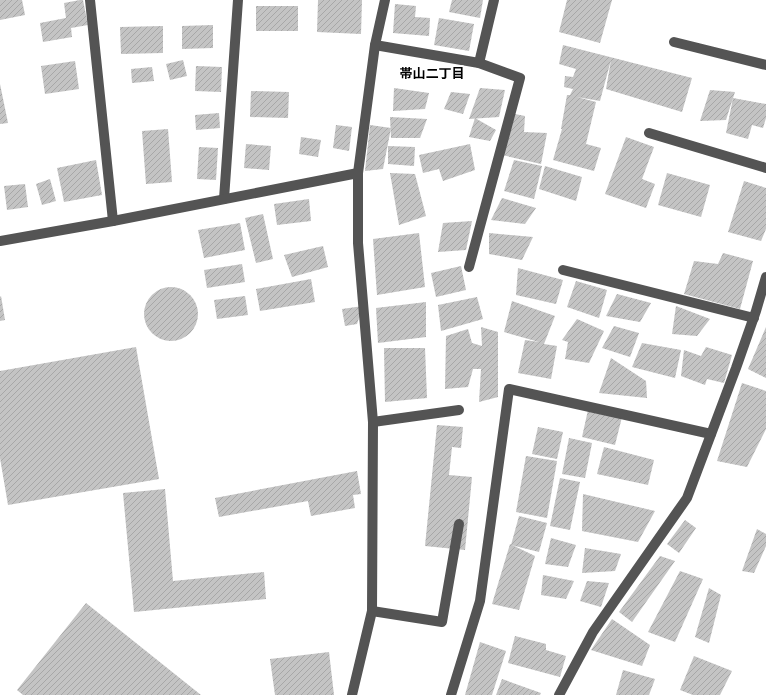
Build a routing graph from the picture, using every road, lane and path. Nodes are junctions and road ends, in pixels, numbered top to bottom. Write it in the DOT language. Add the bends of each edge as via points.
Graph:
graph roads {
  1 [pos="90,0"];
  2 [pos="238,0"];
  3 [pos="385,0"];
  4 [pos="494,0"];
  5 [pos="674,42"];
  6 [pos="375,45"];
  7 [pos="478,62"];
  8 [pos="766,65"];
  9 [pos="649,133"];
  10 [pos="766,168"];
  11 [pos="358,173"];
  12 [pos="224,199"];
  13 [pos="113,221"];
  14 [pos="0,241"];
  15 [pos="469,267"];
  16 [pos="563,270"];
  17 [pos="766,277"];
  18 [pos="759,314"];
  19 [pos="459,410"];
  20 [pos="373,422"];
  21 [pos="712,434"];
  22 [pos="459,524"];
  23 [pos="372,611"];
  24 [pos="352,695"];
  25 [pos="451,695"];
  26 [pos="559,695"];
  1 -- 13 [label="street"];
  2 -- 12 [label="street"];
  3 -- 6 [label="street"];
  4 -- 7 [label="street"];
  5 -- 8 [label="street"];
  6 -- 7 [label="street"];
  6 -- 11 [label="street"];
  7 -- 15 [label="street" via="520,78"];
  9 -- 10 [label="street"];
  11 -- 12 [label="street"];
  11 -- 20 [label="street" via="358,243"];
  12 -- 13 [label="street"];
  13 -- 14 [label="street"];
  16 -- 18 [label="street"];
  17 -- 18 [label="street"];
  18 -- 21 [label="street"];
  19 -- 20 [label="street"];
  20 -- 23 [label="street"];
  21 -- 25 [label="street" via="509,389 480,601"];
  21 -- 26 [label="street" via="687,498 593,632"];
  22 -- 23 [label="street" via="442,622"];
  23 -- 24 [label="street"];
}
